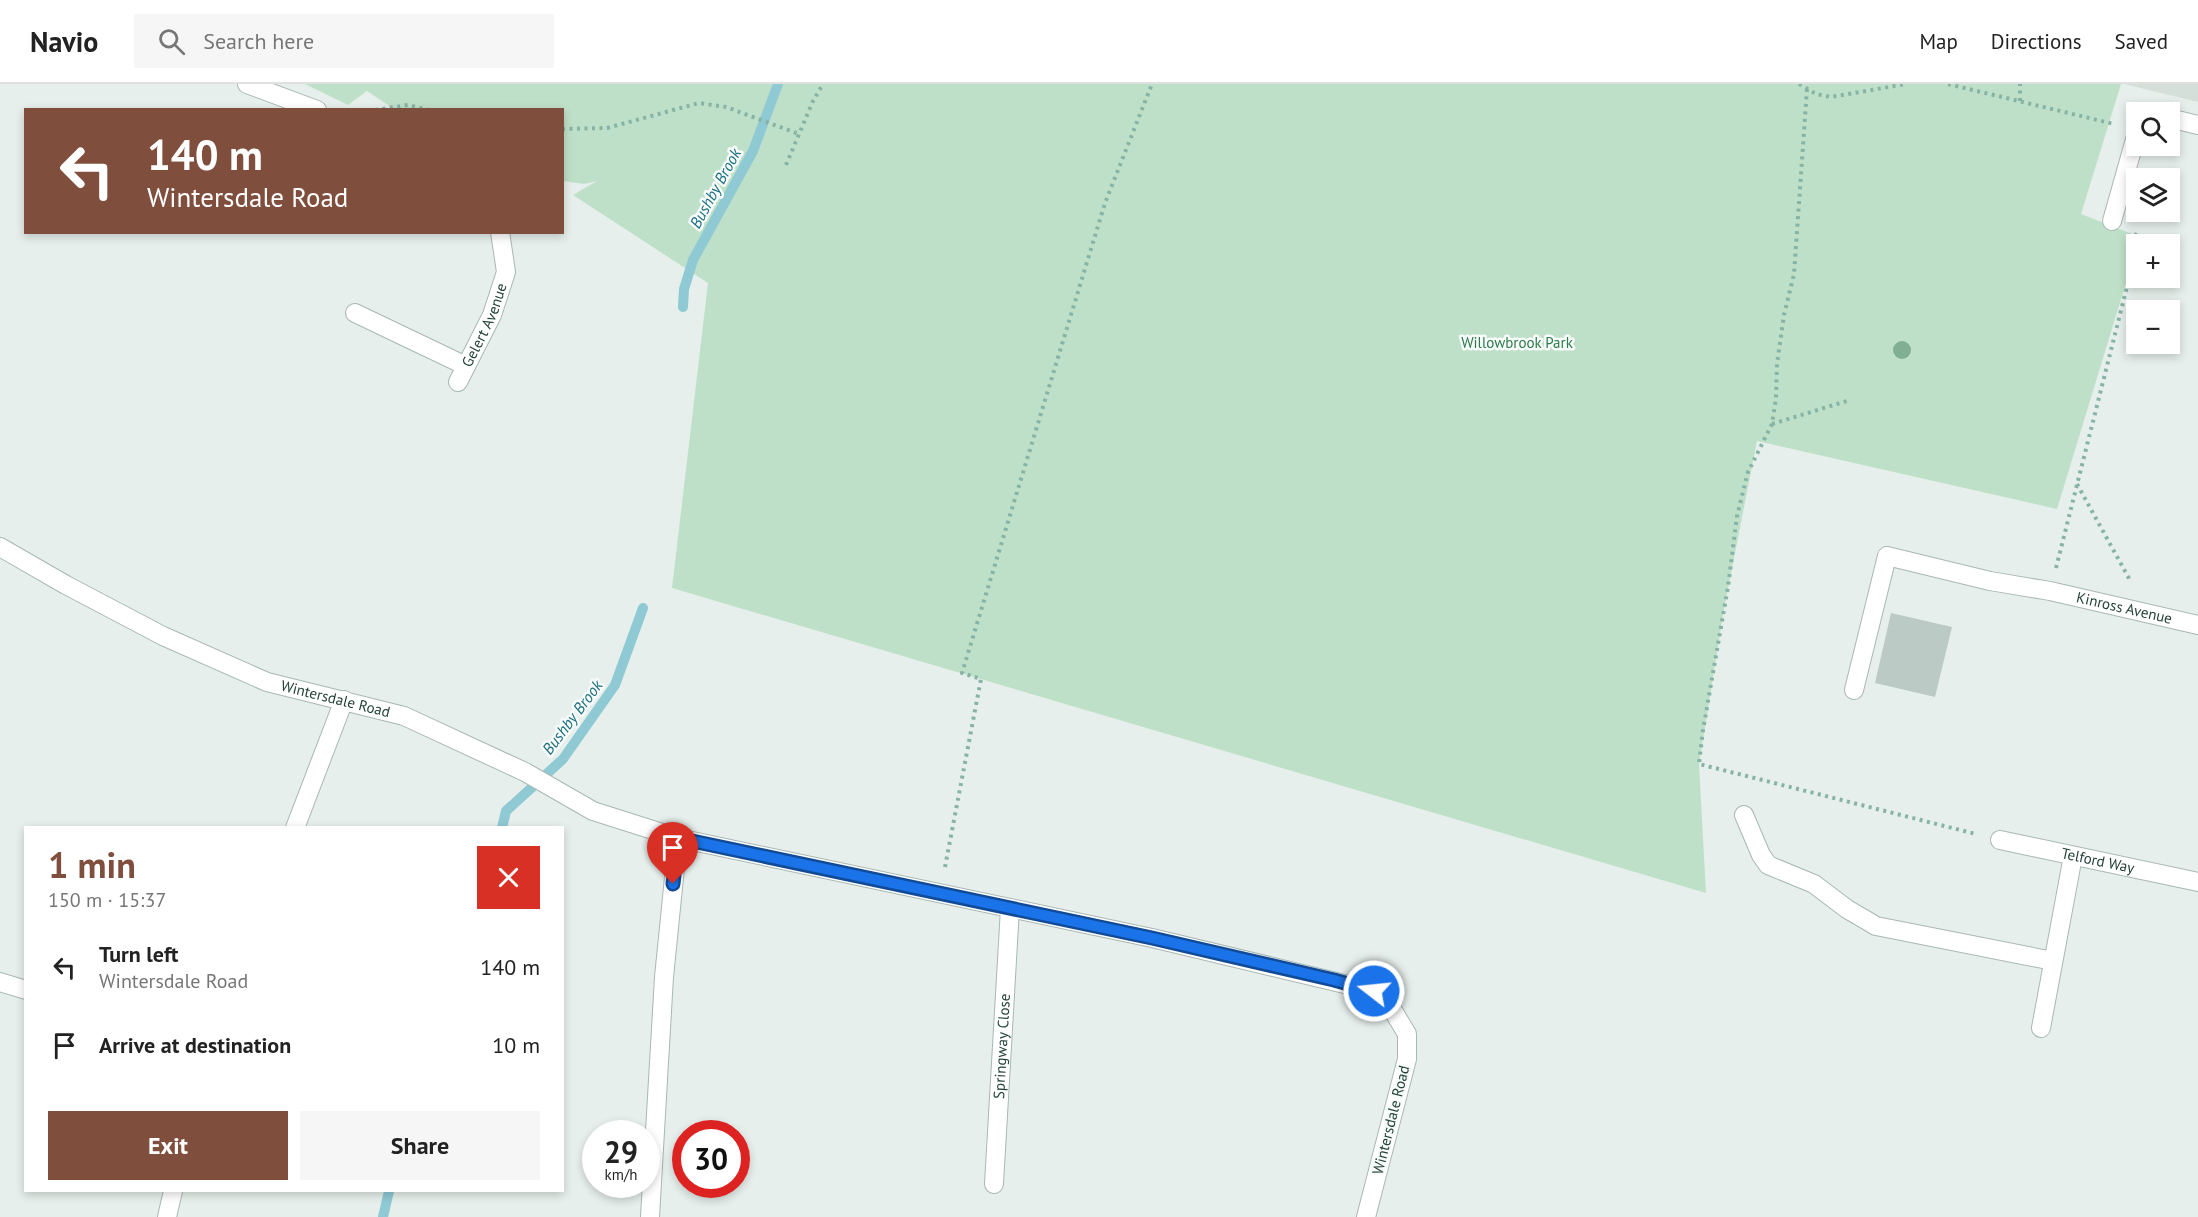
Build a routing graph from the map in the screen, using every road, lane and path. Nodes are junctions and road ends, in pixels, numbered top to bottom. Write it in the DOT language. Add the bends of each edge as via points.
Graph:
graph roads {
  1 [pos="247,84"];
  2 [pos="823,84"];
  3 [pos="1152,84"];
  4 [pos="1799,84"];
  5 [pos="1906,84"];
  6 [pos="1948,84"];
  7 [pos="2020,84"];
  8 [pos="1807,89"];
  9 [pos="2020,101"];
  10 [pos="312,108"];
  11 [pos="388,108"];
  12 [pos="421,108"];
  13 [pos="2180,120"];
  14 [pos="2198,124"];
  15 [pos="564,129"];
  16 [pos="2126,131"];
  17 [pos="799,134"];
  18 [pos="2126,152"];
  19 [pos="786,165"];
  20 [pos="2112,221"];
  21 [pos="500,234"];
  22 [pos="2127,288"];
  23 [pos="356,313"];
  24 [pos="1850,400"];
  25 [pos="1772,424"];
  26 [pos="2077,484"];
  27 [pos="0,547"];
  28 [pos="2050,591"];
  29 [pos="2148,614"];
  30 [pos="2198,625"];
  31 [pos="1854,690"];
  32 [pos="344,700"];
  33 [pos="1744,815"];
  34 [pos="296,826"];
  35 [pos="678,838"];
  36 [pos="2000,840"];
  37 [pos="2073,856"];
  38 [pos="2198,882"];
  39 [pos="940,892"];
  40 [pos="1010,908"];
  41 [pos="2054,961"];
  42 [pos="0,981"];
  43 [pos="24,989"];
  44 [pos="2041,1028"];
  45 [pos="994,1184"];
  46 [pos="173,1192"];
  47 [pos="167,1217"];
  48 [pos="650,1217"];
  49 [pos="1366,1217"];
  1 -- 10 [label="street"];
  2 -- 17 [label="path"];
  3 -- 39 [label="path" via="1105,202 962,674 981,679"];
  4 -- 8 [label="path"];
  5 -- 8 [label="path" via="1831,97"];
  6 -- 9 [label="path"];
  7 -- 9 [label="path"];
  8 -- 25 [label="path" via="1794,274 1784,315"];
  9 -- 16 [label="path"];
  11 -- 12 [label="path"];
  13 -- 14 [label="street"];
  15 -- 17 [label="path" via="607,128 699,103 726,107"];
  17 -- 19 [label="path"];
  18 -- 20 [label="street"];
  21 -- 23 [label="street, Gelert Avenue" via="506,272 492,315 462,374"];
  22 -- 26 [label="path"];
  24 -- 25 [label="path"];
  25 -- 36 [label="path" via="1748,472 1737,516 1699,764"];
  26 -- 28 [label="path"];
  26 -- 29 [label="path"];
  27 -- 32 [label="street, Wintersdale Road" via="184,645 267,682"];
  28 -- 29 [label="street, Kinross Avenue"];
  28 -- 31 [label="street, Kinross Avenue" via="1887,556"];
  29 -- 30 [label="street, Kinross Avenue"];
  32 -- 34 [label="street"];
  32 -- 35 [label="street, Wintersdale Road" via="404,716 525,772 593,811"];
  33 -- 41 [label="street" via="1768,865 1814,884 1876,926"];
  35 -- 39 [label="street, Wintersdale Road"];
  35 -- 48 [label="street" via="664,977"];
  36 -- 37 [label="street, Telford Way"];
  37 -- 38 [label="street, Telford Way"];
  37 -- 41 [label="street"];
  39 -- 40 [label="street, Wintersdale Road"];
  40 -- 45 [label="street, Springway Close"];
  40 -- 49 [label="street, Wintersdale Road" via="1374,991 1392,1008 1407,1034 1407,1059"];
  41 -- 44 [label="street"];
  42 -- 43 [label="street"];
  46 -- 47 [label="street"];
}
